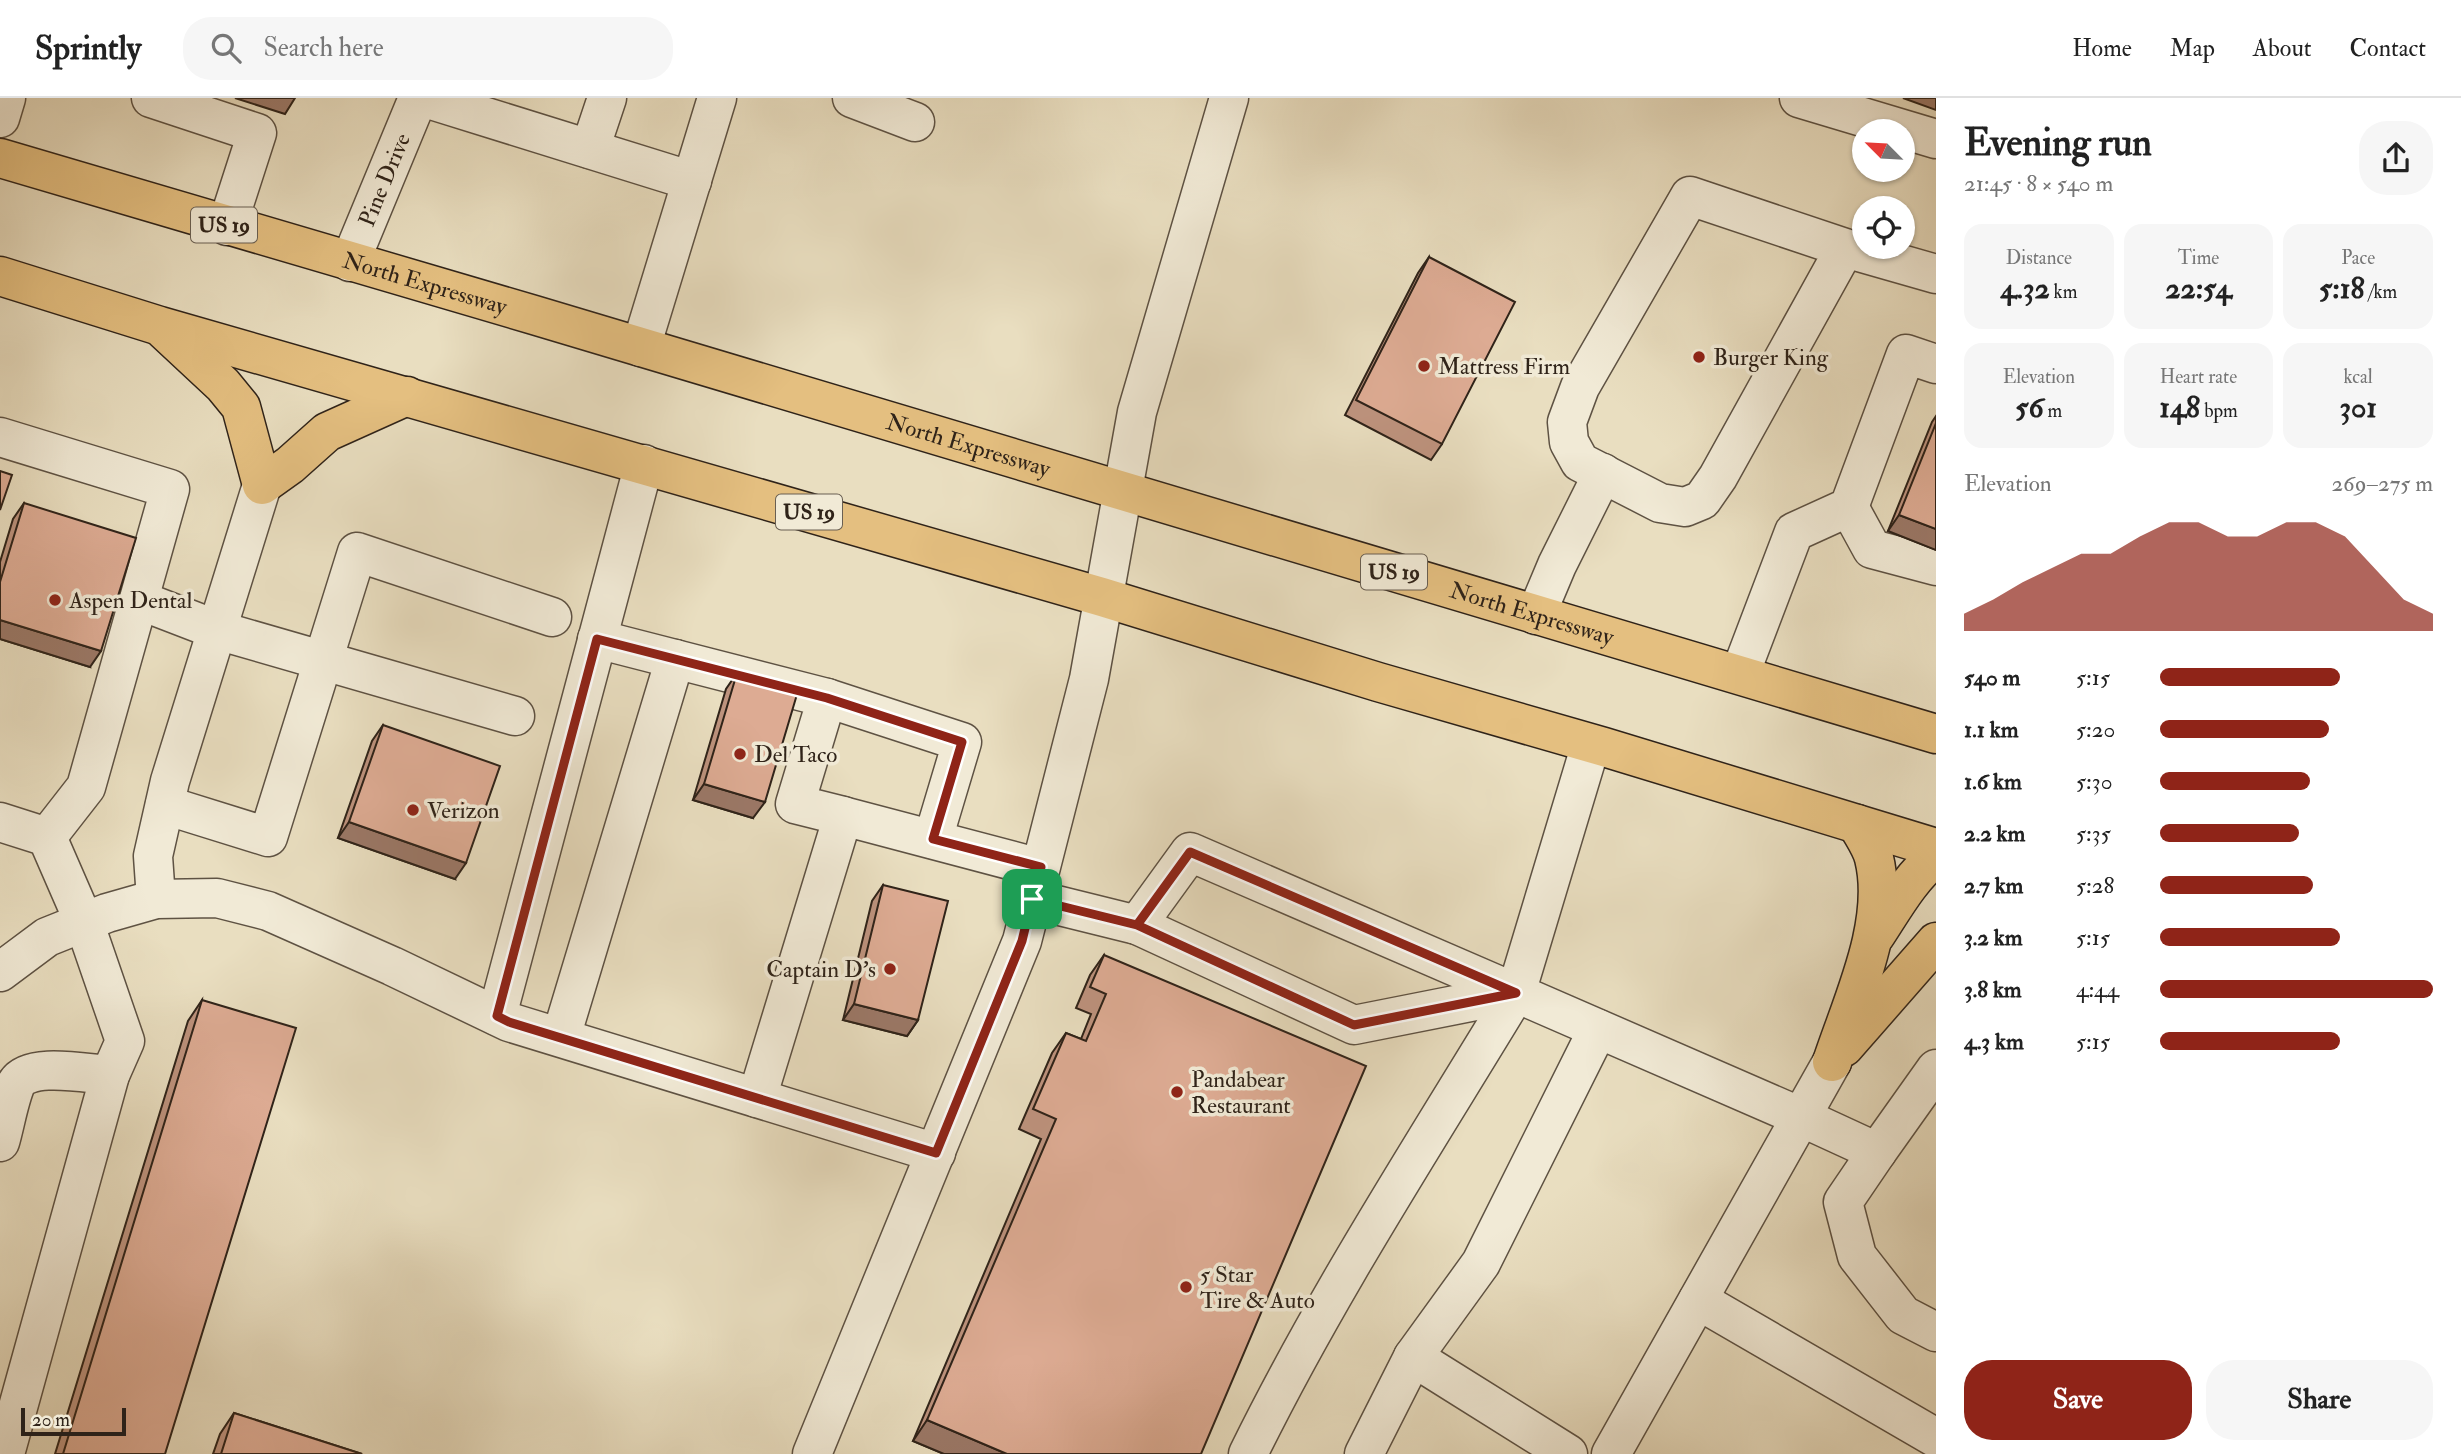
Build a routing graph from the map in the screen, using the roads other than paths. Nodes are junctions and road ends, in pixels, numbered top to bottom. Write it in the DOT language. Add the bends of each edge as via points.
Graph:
graph roads {
  1 [pos="6,98"];
  2 [pos="151,98"];
  3 [pos="418,98"];
  4 [pos="425,98"];
  5 [pos="607,98"];
  6 [pos="717,98"];
  7 [pos="852,98"];
  8 [pos="1799,98"];
  9 [pos="1221,101"];
  10 [pos="497,109"];
  11 [pos="0,118"];
  12 [pos="915,122"];
  13 [pos="1936,139"];
  14 [pos="590,149"];
  15 [pos="0,158"];
  16 [pos="692,181"];
  17 [pos="227,226"];
  18 [pos="1845,248"];
  19 [pos="350,262"];
  20 [pos="1936,274"];
  21 [pos="0,276"];
  22 [pos="160,326"];
  23 [pos="641,347"];
  24 [pos="1936,364"];
  25 [pos="407,396"];
  26 [pos="0,437"];
  27 [pos="644,464"];
  28 [pos="1602,473"];
  29 [pos="262,485"];
  30 [pos="1122,490"];
  31 [pos="1849,507"];
  32 [pos="1936,566"];
  33 [pos="1102,597"];
  34 [pos="139,600"];
  35 [pos="1536,615"];
  36 [pos="552,617"];
  37 [pos="217,629"];
  38 [pos="597,639"];
  39 [pos="675,659"];
  40 [pos="323,660"];
  41 [pos="1740,674"];
  42 [pos="827,698"];
  43 [pos="515,716"];
  44 [pos="1936,716"];
  45 [pos="1880,717"];
  46 [pos="1936,734"];
  47 [pos="1591,744"];
  48 [pos="165,805"];
  49 [pos="843,816"];
  50 [pos="0,822"];
  51 [pos="1857,824"];
  52 [pos="47,837"];
  53 [pos="933,839"];
  54 [pos="1936,848"];
  55 [pos="1936,857"];
  56 [pos="1036,883"];
  57 [pos="156,899"];
  58 [pos="85,922"];
  59 [pos="1137,925"];
  60 [pos="1872,941"];
  61 [pos="1936,942"];
  62 [pos="0,972"];
  63 [pos="1516,993"];
  64 [pos="497,1016"];
  65 [pos="1598,1028"];
  66 [pos="561,1037"];
  67 [pos="1832,1062"];
  68 [pos="1936,1069"];
  69 [pos="110,1075"];
  70 [pos="757,1098"];
  71 [pos="1801,1116"];
  72 [pos="0,1142"];
  73 [pos="1877,1152"];
  74 [pos="936,1153"];
  75 [pos="1698,1300"];
  76 [pos="1936,1332"];
  77 [pos="1413,1357"];
  78 [pos="1936,1438"];
  79 [pos="5,1454"];
  80 [pos="812,1454"];
  81 [pos="1248,1454"];
  82 [pos="1364,1454"];
  83 [pos="1567,1454"];
  84 [pos="1611,1454"];
  1 -- 11 [label="street"];
  2 -- 17 [label="street" via="257,133"];
  3 -- 19 [label="street, Pine Drive"];
  4 -- 10 [label="street"];
  5 -- 14 [label="street"];
  6 -- 16 [label="street"];
  7 -- 12 [label="street"];
  8 -- 13 [label="street"];
  9 -- 30 [label="street" via="1137,412"];
  10 -- 14 [label="street"];
  14 -- 16 [label="street"];
  15 -- 17 [label="highway, North Expressway / US 19"];
  16 -- 23 [label="street"];
  17 -- 19 [label="highway, North Expressway / US 19"];
  18 -- 20 [label="street"];
  18 -- 28 [label="street" via="1702,500 1685,507 1660,503"];
  18 -- 28 [label="street" via="1690,196 1580,387 1567,422 1569,442 1580,462"];
  19 -- 23 [label="highway, North Expressway / US 19"];
  21 -- 22 [label="highway, US 19"];
  22 -- 25 [label="highway, US 19"];
  22 -- 29 [label="highway" via="241,407"];
  23 -- 30 [label="highway, North Expressway / US 19"];
  24 -- 31 [label="street" via="1906,354"];
  25 -- 27 [label="highway, US 19"];
  25 -- 29 [label="highway" via="327,432"];
  26 -- 34 [label="street" via="170,489"];
  27 -- 33 [label="highway, US 19"];
  27 -- 38 [label="street"];
  28 -- 35 [label="street"];
  29 -- 37 [label="street"];
  30 -- 33 [label="street"];
  30 -- 35 [label="highway, North Expressway / US 19"];
  31 -- 32 [label="street" via="1872,550"];
  31 -- 41 [label="street" via="1794,532"];
  33 -- 47 [label="highway, US 19"];
  33 -- 56 [label="street" via="1089,679"];
  34 -- 37 [label="street"];
  34 -- 52 [label="street" via="86,787"];
  35 -- 41 [label="highway, North Expressway / US 19"];
  36 -- 40 [label="street" via="357,552"];
  37 -- 40 [label="street"];
  37 -- 48 [label="street"];
  38 -- 39 [label="street"];
  38 -- 64 [label="street"];
  39 -- 42 [label="street"];
  39 -- 66 [label="street"];
  40 -- 43 [label="street"];
  40 -- 48 [label="street" via="268,837"];
  41 -- 45 [label="highway, North Expressway / US 19"];
  42 -- 49 [label="street" via="795,804"];
  42 -- 53 [label="street" via="962,742"];
  44 -- 45 [label="highway"];
  45 -- 46 [label="highway, North Expressway / US 19"];
  47 -- 51 [label="highway, US 19"];
  47 -- 63 [label="street"];
  48 -- 57 [label="street" via="153,856"];
  49 -- 53 [label="street"];
  49 -- 70 [label="street"];
  50 -- 52 [label="street"];
  51 -- 54 [label="highway, US 19"];
  51 -- 60 [label="highway" via="1874,857 1878,897"];
  52 -- 58 [label="street"];
  53 -- 56 [label="street"];
  55 -- 60 [label="highway" via="1902,895"];
  56 -- 59 [label="street"];
  56 -- 74 [label="street" via="1022,941"];
  57 -- 58 [label="street"];
  57 -- 64 [label="street" via="217,898 268,911"];
  58 -- 62 [label="street" via="47,937"];
  58 -- 69 [label="street" via="125,1041"];
  59 -- 63 [label="street" via="1354,1025"];
  59 -- 63 [label="street" via="1190,852"];
  60 -- 67 [label="highway"];
  61 -- 67 [label="highway"];
  63 -- 65 [label="street"];
  63 -- 81 [label="street" via="1334,1293"];
  64 -- 66 [label="street"];
  65 -- 71 [label="street"];
  65 -- 77 [label="street" via="1481,1263"];
  66 -- 70 [label="street"];
  67 -- 71 [label="street"];
  68 -- 73 [label="street"];
  69 -- 72 [label="street" via="43,1070 27,1075 17,1083"];
  69 -- 79 [label="street"];
  70 -- 74 [label="street"];
  71 -- 73 [label="street"];
  71 -- 75 [label="street"];
  73 -- 76 [label="street" via="1843,1202 1857,1256 1903,1315"];
  74 -- 80 [label="street"];
  75 -- 78 [label="street"];
  75 -- 84 [label="street"];
  77 -- 82 [label="street"];
  77 -- 83 [label="street"];
}
